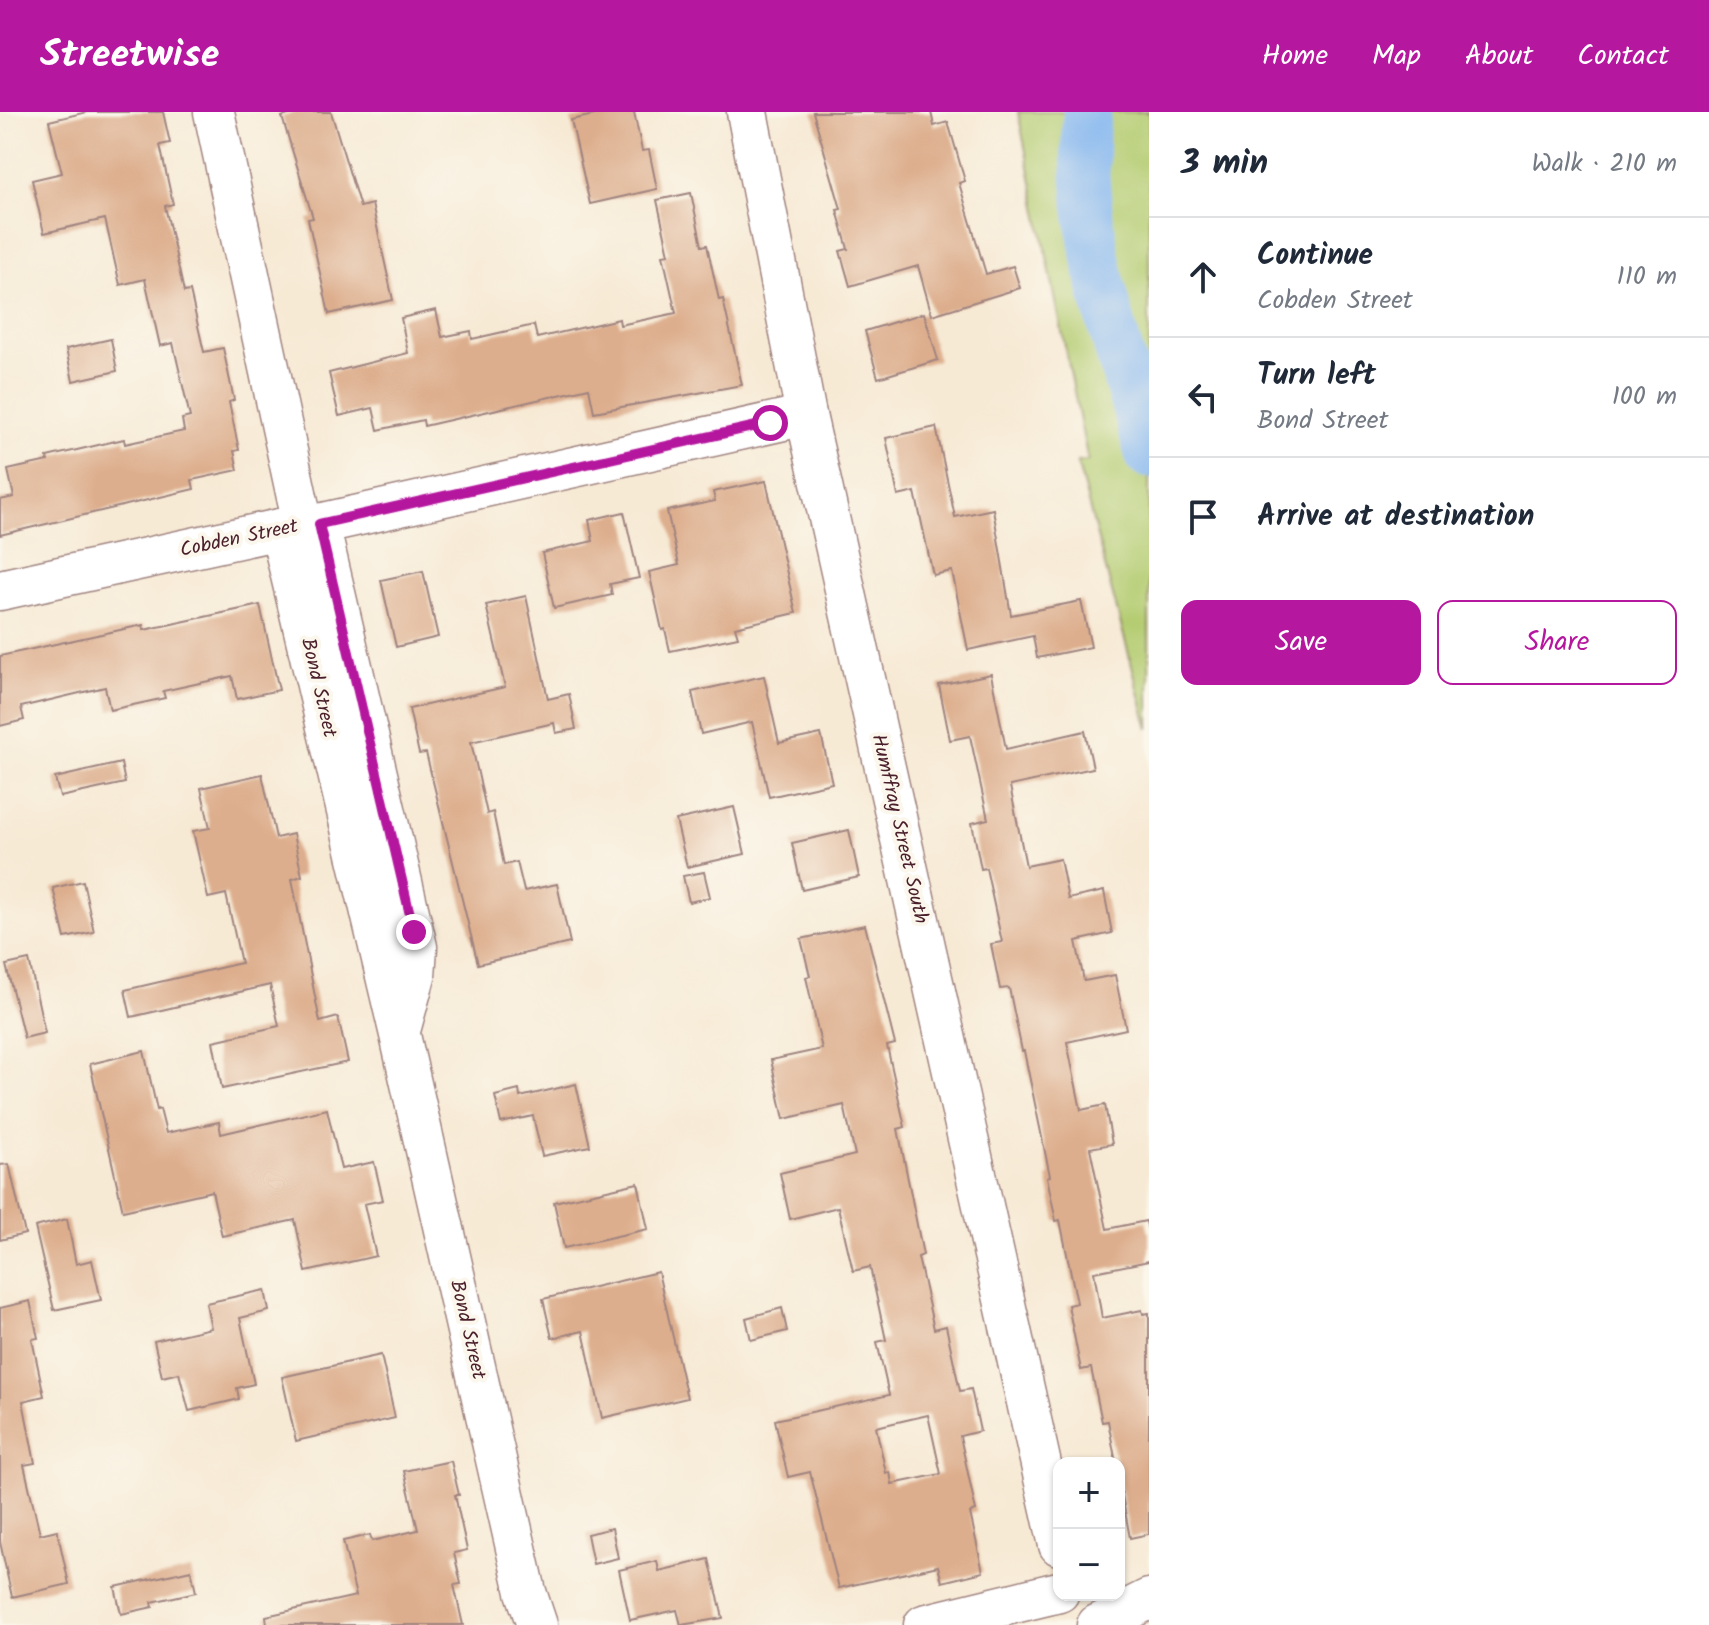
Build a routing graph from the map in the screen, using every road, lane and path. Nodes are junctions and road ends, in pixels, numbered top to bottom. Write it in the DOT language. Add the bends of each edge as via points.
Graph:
graph roads {
  1 [pos="214,112"];
  2 [pos="747,112"];
  3 [pos="806,415"];
  4 [pos="301,526"];
  5 [pos="0,590"];
  6 [pos="1055,1529"];
  7 [pos="1053,1593"];
  8 [pos="1149,1599"];
  9 [pos="1077,1601"];
  10 [pos="537,1625"];
  11 [pos="924,1625"];
  12 [pos="1086,1625"];
  13 [pos="1097,1625"];
  1 -- 4 [label="street, Bond Street"];
  2 -- 3 [label="street, Humffray Street South"];
  3 -- 4 [label="street, Cobden Street"];
  3 -- 6 [label="street, Humffray Street South"];
  4 -- 5 [label="street, Cobden Street"];
  4 -- 10 [label="street, Bond Street" via="417,947 400,1035"];
  7 -- 11 [label="street"];
  8 -- 13 [label="street"];
  9 -- 12 [label="street"];
}
